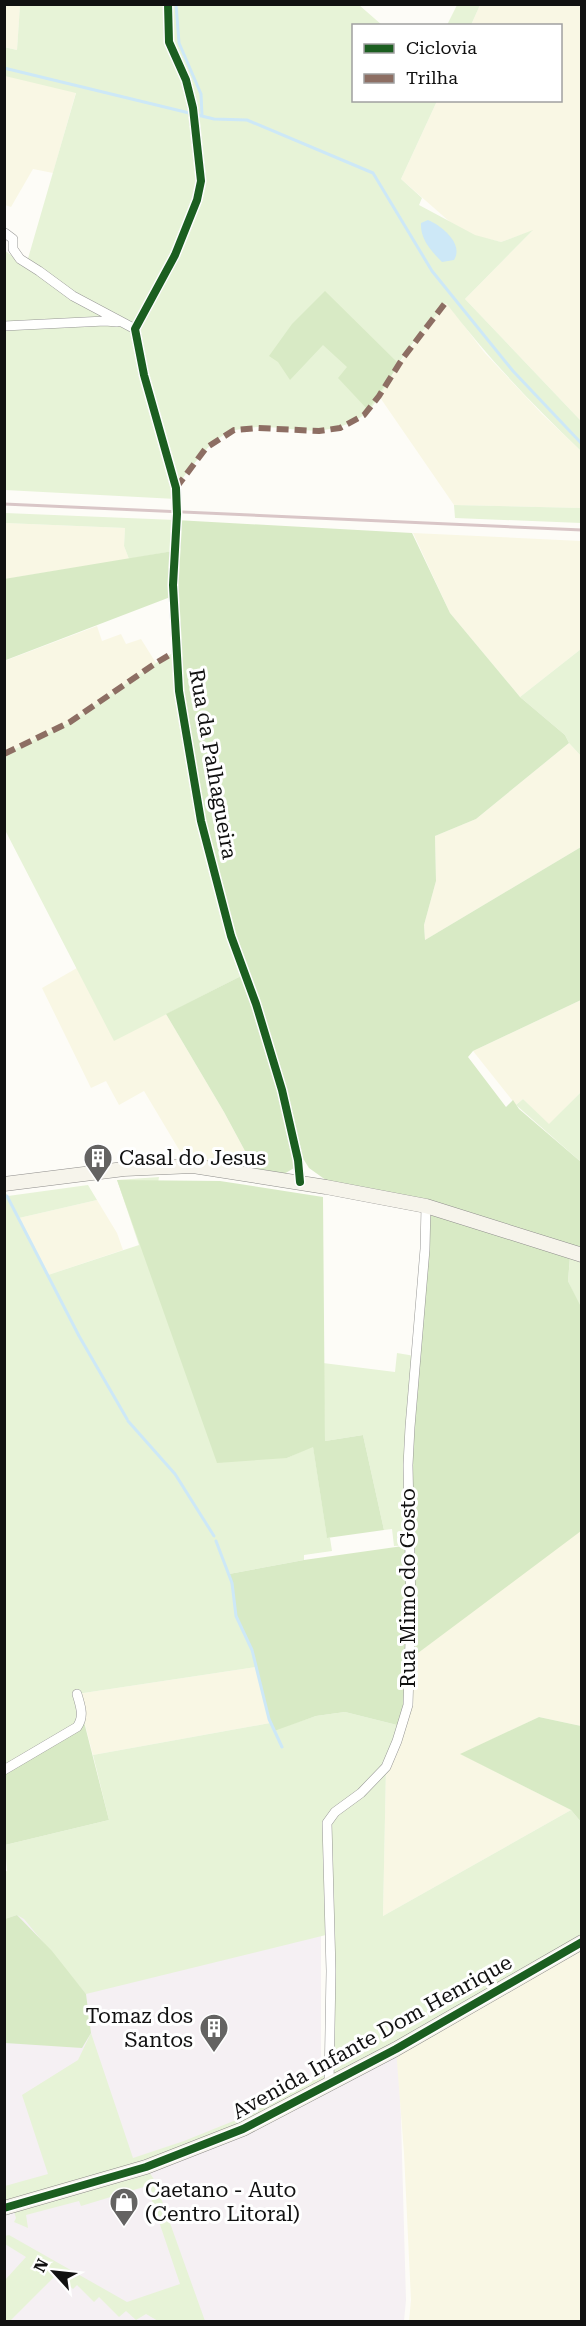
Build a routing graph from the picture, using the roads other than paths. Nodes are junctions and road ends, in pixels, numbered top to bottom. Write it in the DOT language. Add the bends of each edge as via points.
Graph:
graph roads {
  1 [pos="168,4"];
  2 [pos="5,233"];
  3 [pos="120,323"];
  4 [pos="4,326"];
  5 [pos="135,329"];
  6 [pos="300,1182"];
  7 [pos="4,1184"];
  8 [pos="426,1206"];
  9 [pos="582,1255"];
  10 [pos="77,1694"];
  11 [pos="4,1770"];
  12 [pos="582,1942"];
  13 [pos="329,2085"];
  14 [pos="4,2208"];
  1 -- 5 [label="street" via="169,42 186,80 201,180 175,255"];
  2 -- 3 [label="street" via="13,239 13,249 20,259"];
  3 -- 4 [label="street"];
  3 -- 5 [label="street"];
  5 -- 6 [label="street, Rua da Palhagueira" via="176,488 173,585 179,691 201,821 231,936 282,1090"];
  6 -- 7 [label="main road" via="193,1166 160,1166"];
  6 -- 8 [label="main road"];
  8 -- 9 [label="main road"];
  8 -- 13 [label="street, Rua Mimo do Gosto" via="408,1465 408,1705 386,1767 327,1823"];
  10 -- 11 [label="street" via="82,1714 77,1727"];
  12 -- 13 [label="main road, Avenida Infante Dom Henrique"];
  13 -- 14 [label="main road, Avenida Infante Dom Henrique" via="243,2129 170,2158"];
}
